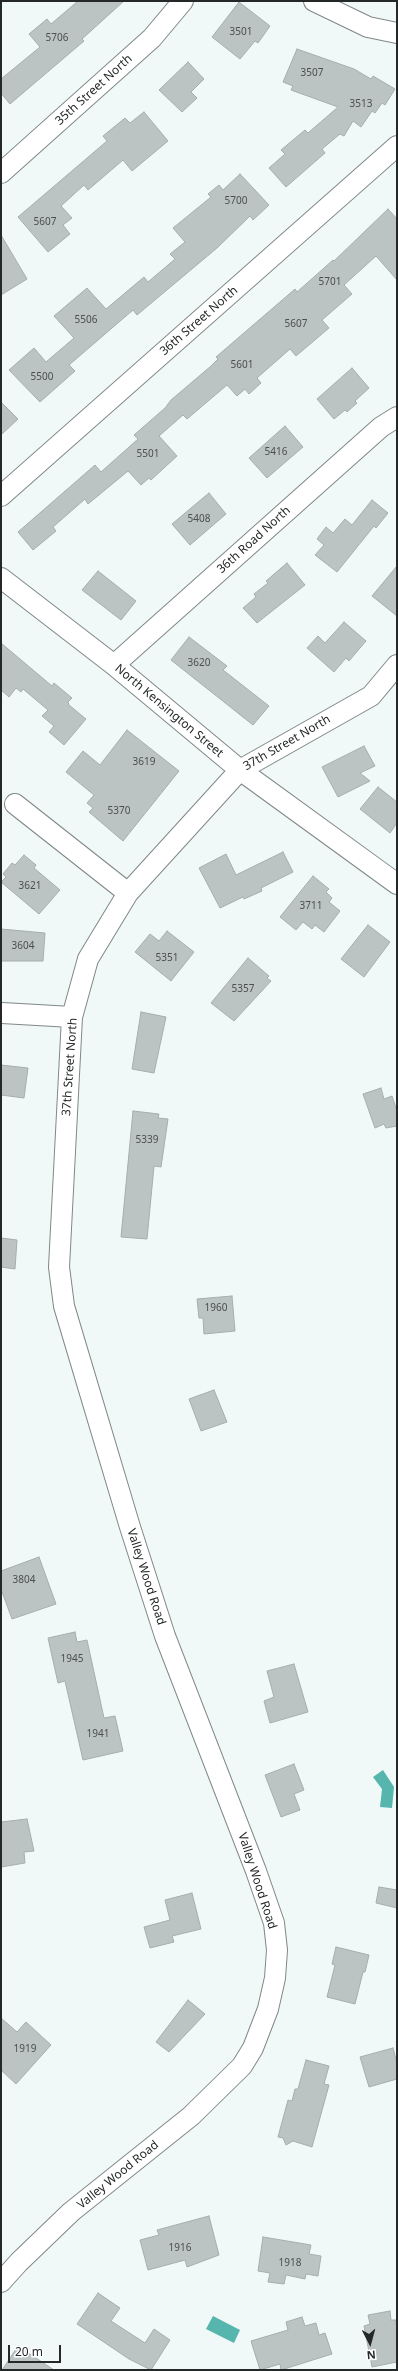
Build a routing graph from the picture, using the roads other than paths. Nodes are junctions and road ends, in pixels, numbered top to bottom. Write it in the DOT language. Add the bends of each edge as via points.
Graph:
graph roads {
  1 [pos="183,1"];
  2 [pos="314,1"];
  3 [pos="397,33"];
  4 [pos="397,146"];
  5 [pos="1,173"];
  6 [pos="397,418"];
  7 [pos="1,496"];
  8 [pos="1,578"];
  9 [pos="114,665"];
  10 [pos="397,665"];
  11 [pos="240,770"];
  12 [pos="14,804"];
  13 [pos="397,884"];
  14 [pos="128,893"];
  15 [pos="2,1013"];
  16 [pos="72,1017"];
  17 [pos="89,1391"];
  18 [pos="1,2282"];
  1 -- 5 [label="street, 35th Street North" via="152,38"];
  2 -- 3 [label="street" via="368,27"];
  4 -- 7 [label="street, 36th Street North"];
  6 -- 9 [label="street, 36th Road North" via="381,427"];
  8 -- 9 [label="street, North Kensington Street"];
  9 -- 11 [label="street, North Kensington Street"];
  10 -- 11 [label="street, 37th Street North" via="371,696"];
  11 -- 13 [label="street, North Kensington Street"];
  11 -- 14 [label="street, 37th Street North"];
  12 -- 14 [label="street"];
  14 -- 16 [label="street, 37th Street North" via="88,959"];
  15 -- 16 [label="street"];
  16 -- 17 [label="street, 37th Street North" via="59,1267 64,1306"];
  17 -- 18 [label="street, Valley Wood Road" via="165,1636 274,1923 277,1950 275,1978 268,2010 253,2048 231,2078 191,2116 71,2212"];
}
